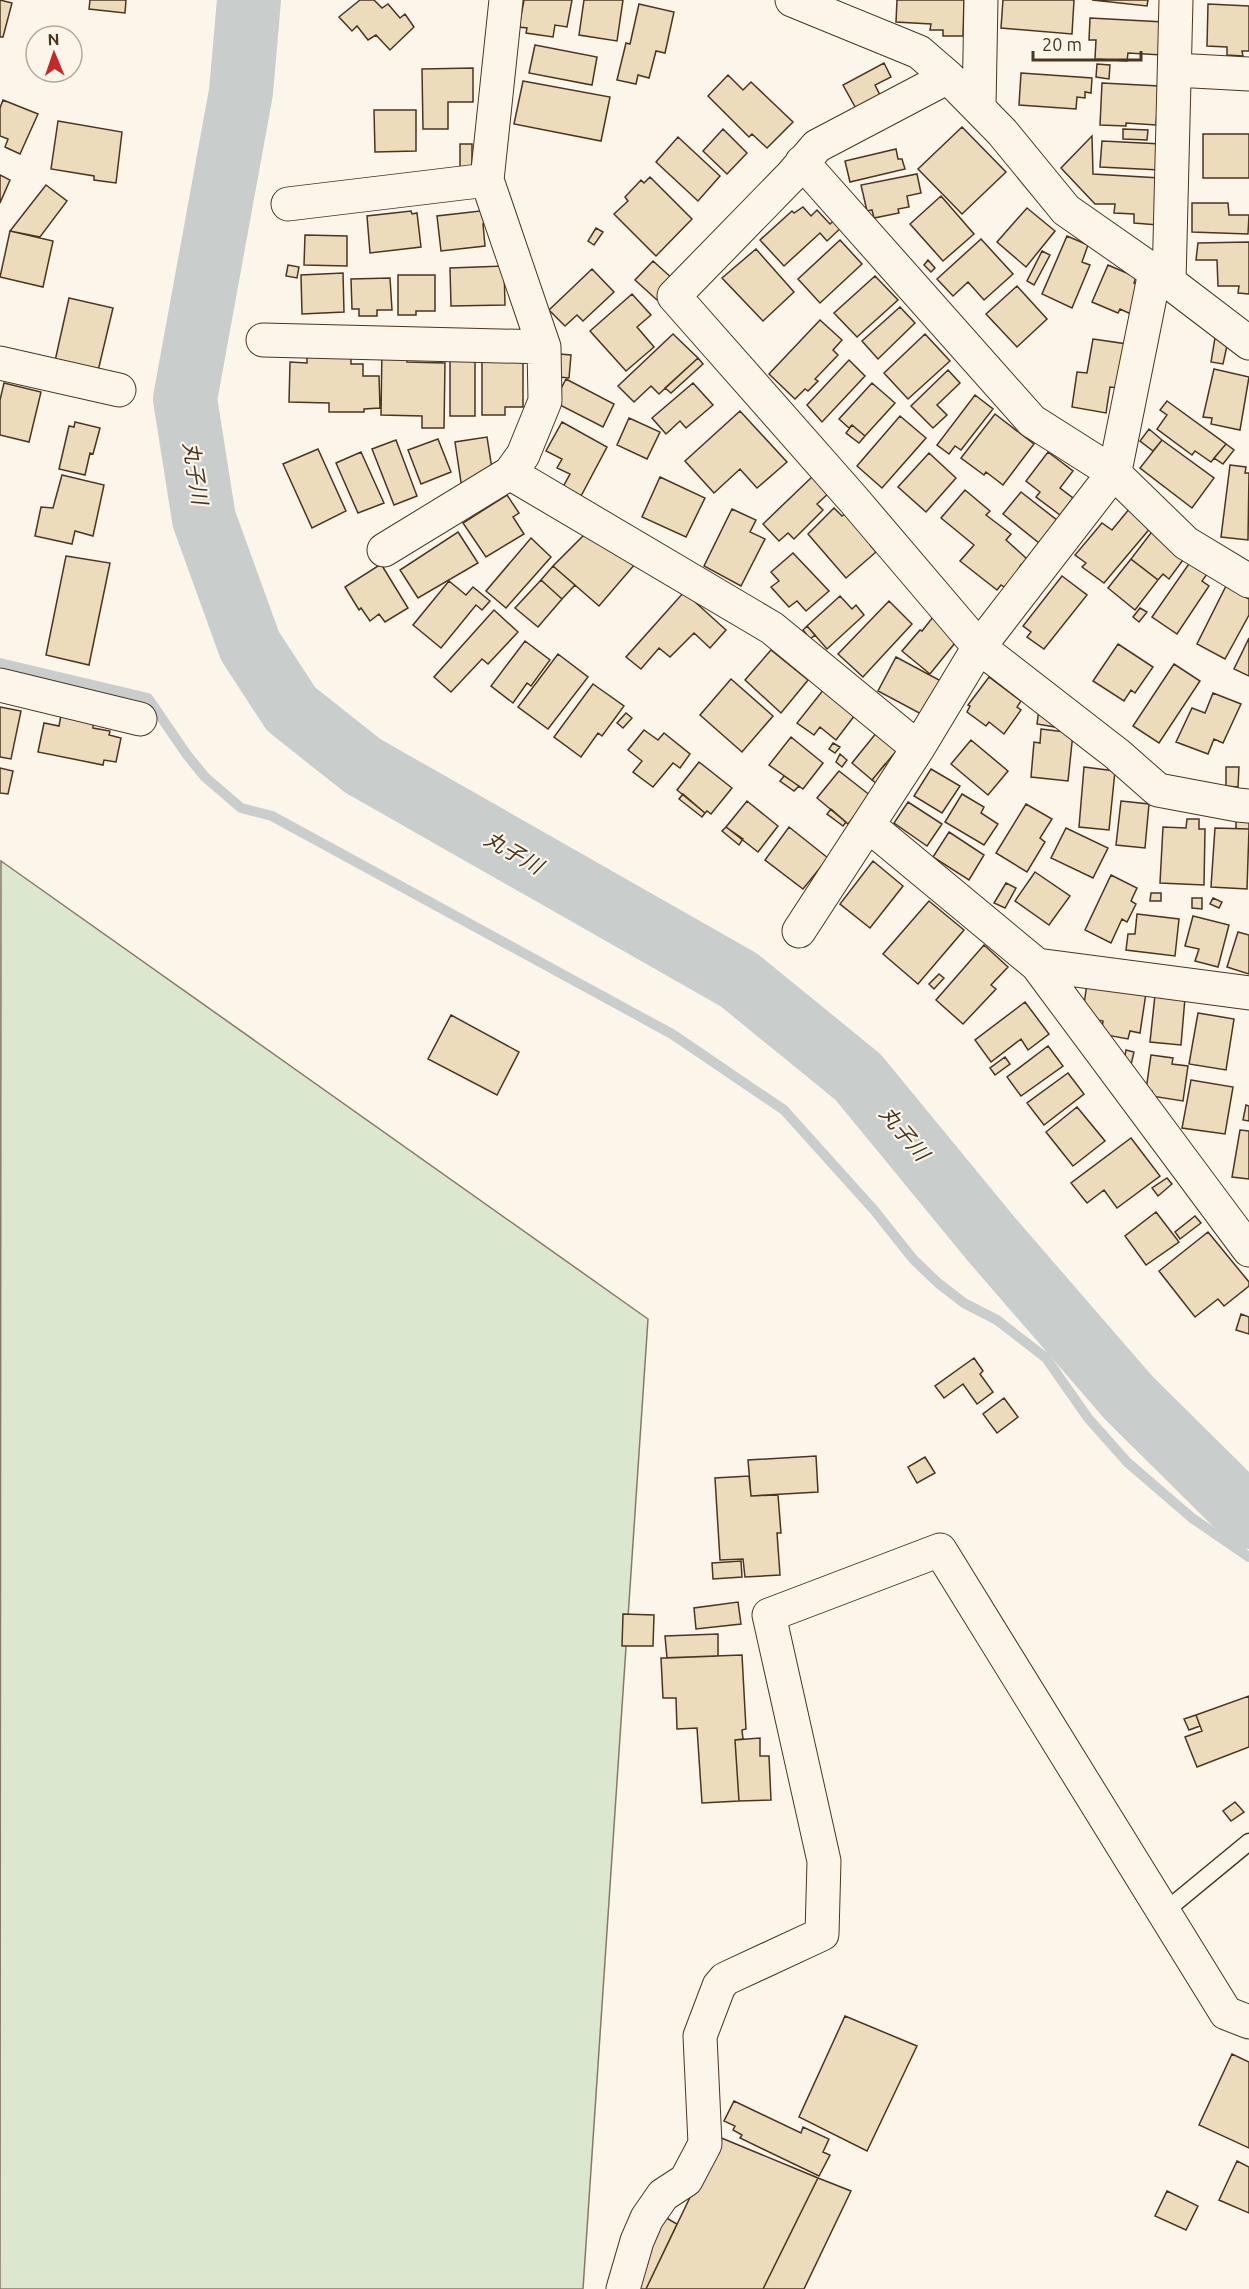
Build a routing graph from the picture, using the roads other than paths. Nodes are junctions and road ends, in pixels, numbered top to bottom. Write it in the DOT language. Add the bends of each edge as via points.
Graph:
graph roads {
  1 [pos="506,0"];
  2 [pos="792,0"];
  3 [pos="981,0"];
  4 [pos="1176,0"];
  5 [pos="1175,70"];
  6 [pos="1249,74"];
  7 [pos="948,76"];
  8 [pos="979,107"];
  9 [pos="802,162"];
  10 [pos="488,180"];
  11 [pos="288,204"];
  12 [pos="1162,277"];
  13 [pos="263,340"];
  14 [pos="1249,343"];
  15 [pos="544,347"];
  16 [pos="0,363"];
  17 [pos="119,390"];
  18 [pos="510,473"];
  19 [pos="1114,473"];
  20 [pos="384,550"];
  21 [pos="1249,581"];
  22 [pos="979,647"];
  23 [pos="0,685"];
  24 [pos="140,719"];
  25 [pos="918,748"];
  26 [pos="1249,806"];
  27 [pos="868,825"];
  28 [pos="799,931"];
  29 [pos="1037,965"];
  30 [pos="1249,993"];
  31 [pos="1249,1250"];
  32 [pos="1249,1842"];
  33 [pos="1164,1912"];
  34 [pos="1249,2022"];
  35 [pos="623,2289"];
  1 -- 10 [label="street"];
  2 -- 7 [label="street" via="919,52"];
  3 -- 8 [label="street"];
  4 -- 5 [label="street"];
  5 -- 6 [label="street"];
  5 -- 12 [label="street"];
  7 -- 8 [label="street"];
  7 -- 9 [label="street" via="817,146"];
  8 -- 12 [label="street" via="1066,210"];
  9 -- 19 [label="street" via="1032,422"];
  9 -- 22 [label="street" via="674,296"];
  10 -- 11 [label="street"];
  10 -- 15 [label="street"];
  12 -- 14 [label="street"];
  12 -- 19 [label="street"];
  13 -- 15 [label="street"];
  15 -- 18 [label="street" via="545,401 523,455"];
  16 -- 17 [label="street"];
  18 -- 20 [label="street"];
  18 -- 25 [label="street" via="772,628"];
  19 -- 21 [label="street" via="1186,543"];
  19 -- 22 [label="street"];
  22 -- 25 [label="street"];
  22 -- 26 [label="street" via="1158,790"];
  23 -- 24 [label="street"];
  25 -- 27 [label="street"];
  27 -- 28 [label="street"];
  27 -- 29 [label="street"];
  29 -- 30 [label="street"];
  29 -- 31 [label="street"];
  32 -- 33 [label="lane"];
  33 -- 34 [label="street" via="1226,2013"];
  33 -- 35 [label="street" via="940,1550 769,1615 824,1861 822,1934 725,1978 719,1986 700,2036 705,2144 686,2180 663,2195 647,2218"];
}
